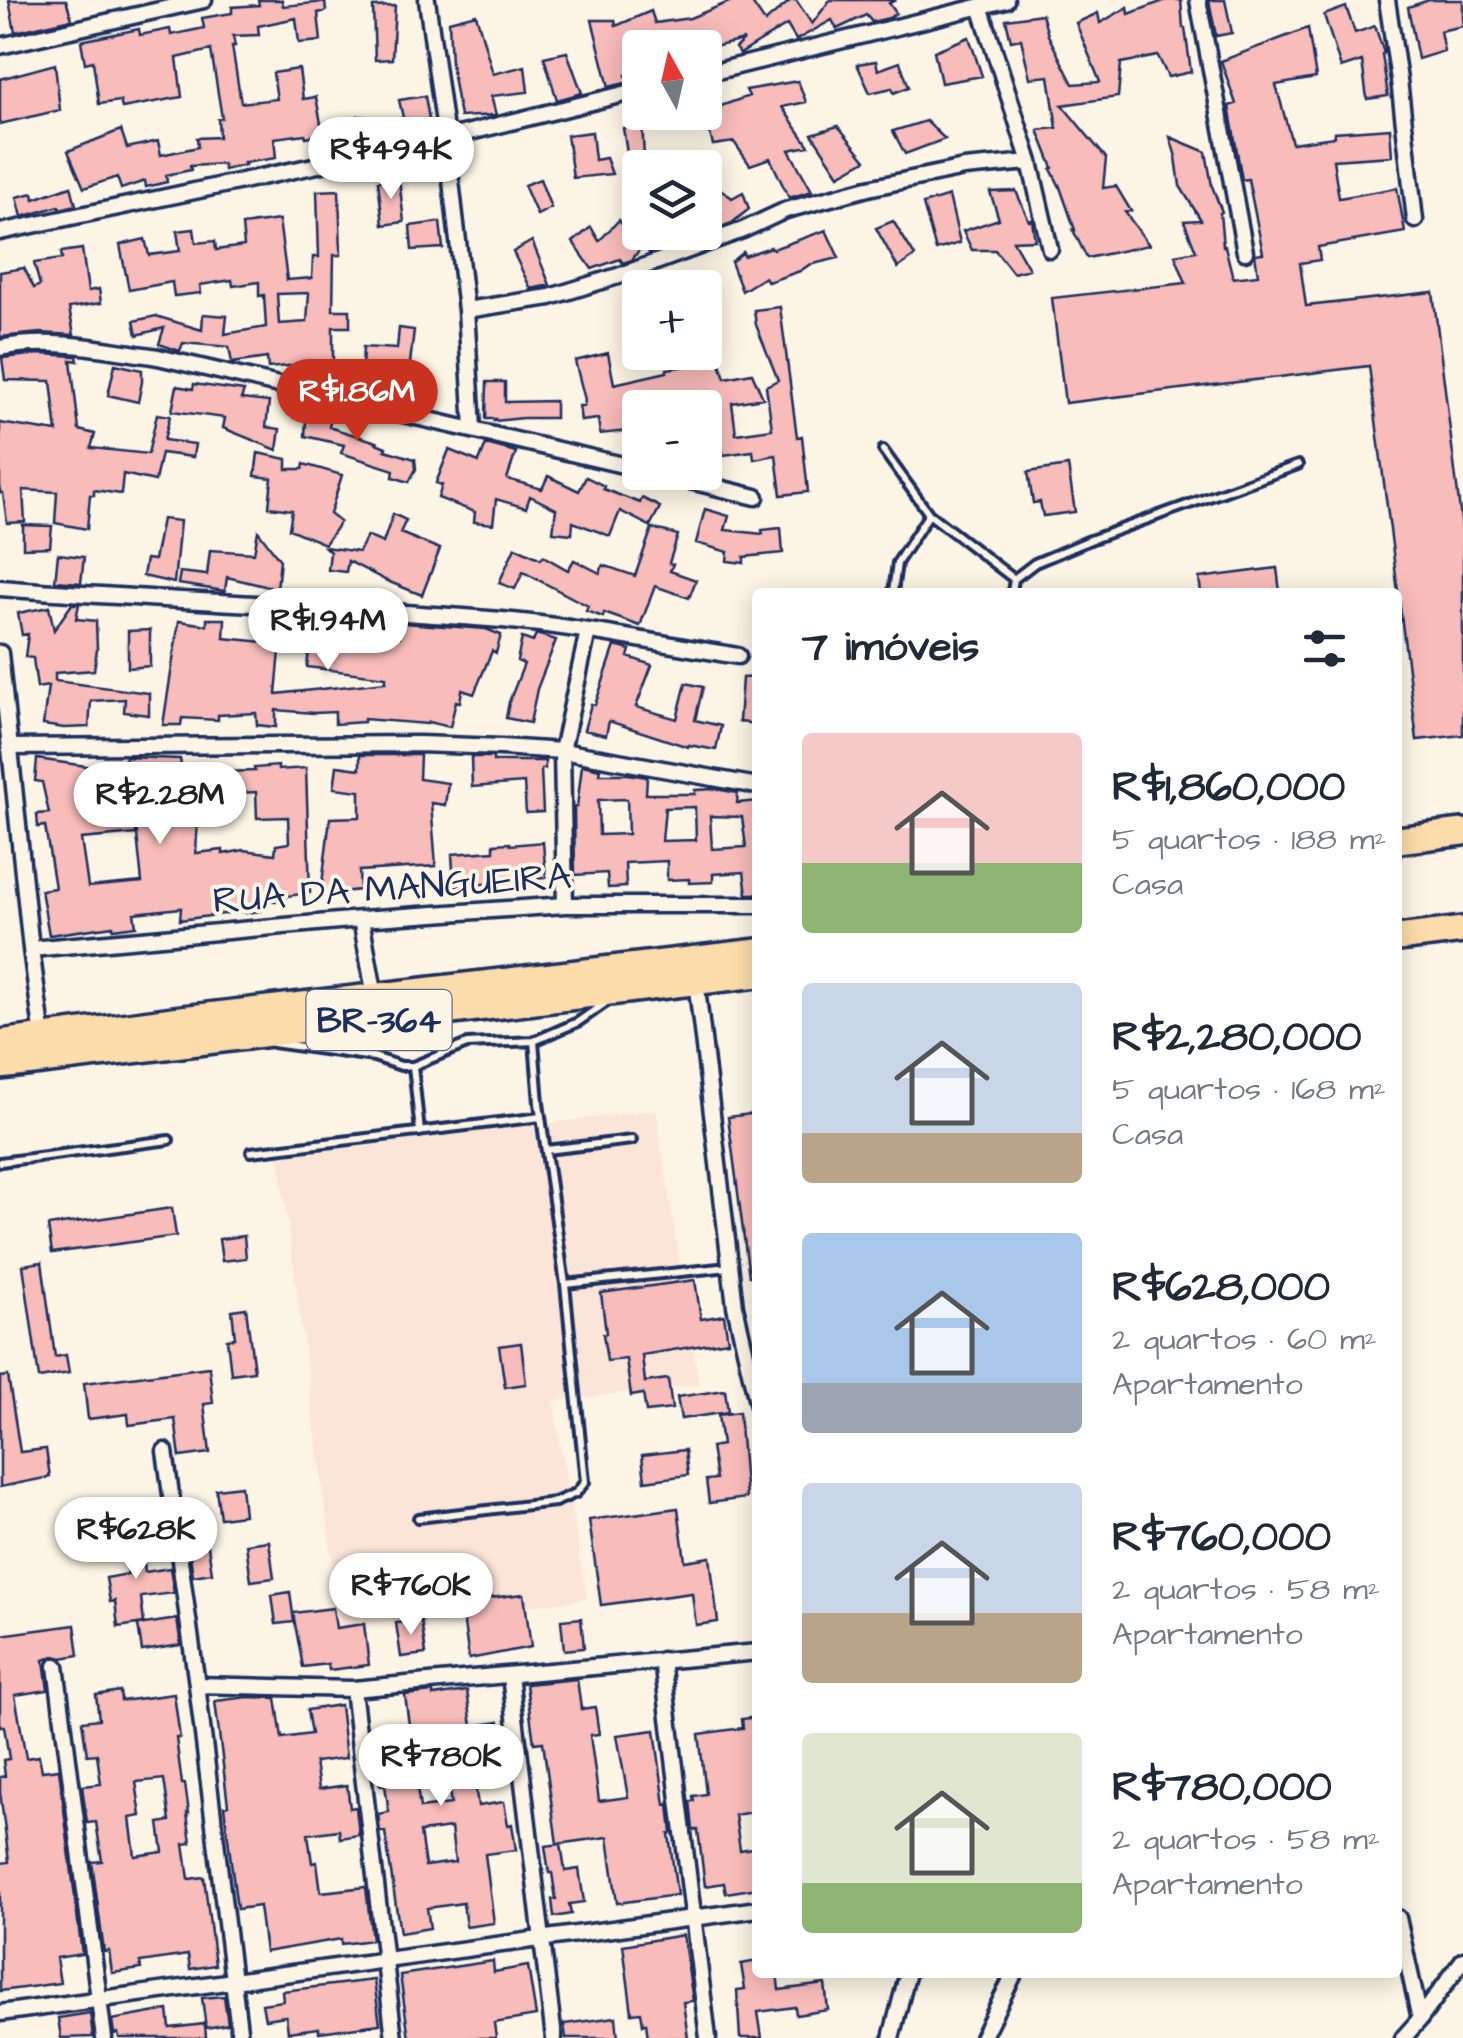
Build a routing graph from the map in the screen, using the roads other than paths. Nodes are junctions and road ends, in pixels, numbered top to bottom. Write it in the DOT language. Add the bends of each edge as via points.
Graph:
graph roads {
  1 [pos="204,0"];
  2 [pos="427,0"];
  3 [pos="1006,0"];
  4 [pos="1198,0"];
  5 [pos="1386,0"];
  6 [pos="980,6"];
  7 [pos="0,46"];
  8 [pos="722,70"];
  9 [pos="622,94"];
  10 [pos="446,138"];
  11 [pos="1030,162"];
  12 [pos="1415,220"];
  13 [pos="0,232"];
  14 [pos="1050,250"];
  15 [pos="1245,252"];
  16 [pos="466,310"];
  17 [pos="0,348"];
  18 [pos="473,429"];
  19 [pos="882,450"];
  20 [pos="622,465"];
  21 [pos="1298,466"];
  22 [pos="722,489"];
  23 [pos="756,497"];
  24 [pos="929,514"];
  25 [pos="1014,579"];
  26 [pos="0,588"];
  27 [pos="894,588"];
  28 [pos="1013,588"];
  29 [pos="588,632"];
  30 [pos="0,653"];
  31 [pos="738,656"];
  32 [pos="10,747"];
  33 [pos="562,751"];
  34 [pos="752,785"];
  35 [pos="1463,832"];
  36 [pos="1402,840"];
  37 [pos="565,905"];
  38 [pos="752,905"];
  39 [pos="361,919"];
  40 [pos="1463,930"];
  41 [pos="1402,938"];
  42 [pos="31,949"];
  43 [pos="752,953"];
  44 [pos="752,975"];
  45 [pos="696,980"];
  46 [pos="626,989"];
  47 [pos="375,997"];
  48 [pos="246,1036"];
  49 [pos="43,1038"];
  50 [pos="534,1042"];
  51 [pos="0,1044"];
  52 [pos="0,1066"];
  53 [pos="413,1066"];
  54 [pos="541,1118"];
  55 [pos="420,1132"];
  56 [pos="169,1140"];
  57 [pos="632,1140"];
  58 [pos="546,1150"];
  59 [pos="250,1152"];
  60 [pos="0,1162"];
  61 [pos="730,1266"];
  62 [pos="565,1284"];
  63 [pos="752,1380"];
  64 [pos="165,1451"];
  65 [pos="418,1518"];
  66 [pos="752,1652"];
  67 [pos="662,1660"];
  68 [pos="56,1666"];
  69 [pos="510,1676"];
  70 [pos="197,1685"];
  71 [pos="353,1689"];
  72 [pos="752,1911"];
  73 [pos="693,1918"];
  74 [pos="1402,1936"];
  75 [pos="543,1939"];
  76 [pos="1463,1960"];
  77 [pos="384,1961"];
  78 [pos="906,1978"];
  79 [pos="1013,1978"];
  80 [pos="233,1982"];
  81 [pos="99,1999"];
  82 [pos="0,2013"];
  83 [pos="1420,2019"];
  84 [pos="104,2038"];
  85 [pos="240,2038"];
  86 [pos="394,2038"];
  87 [pos="554,2038"];
  88 [pos="708,2038"];
  89 [pos="891,2038"];
  90 [pos="982,2038"];
  91 [pos="1404,2038"];
  1 -- 7 [label="street"];
  2 -- 10 [label="street"];
  3 -- 6 [label="street"];
  4 -- 15 [label="street"];
  5 -- 12 [label="street"];
  6 -- 8 [label="street"];
  6 -- 11 [label="street"];
  9 -- 10 [label="street"];
  10 -- 13 [label="street"];
  10 -- 16 [label="street"];
  11 -- 14 [label="street"];
  11 -- 16 [label="street" via="964,168 852,192 786,210 601,282"];
  16 -- 18 [label="street"];
  17 -- 18 [label="street" via="77,346 158,357"];
  18 -- 20 [label="street"];
  19 -- 24 [label="lane"];
  21 -- 25 [label="lane" via="1090,540"];
  22 -- 23 [label="street"];
  24 -- 25 [label="lane"];
  24 -- 27 [label="lane" via="897,563"];
  25 -- 28 [label="lane"];
  26 -- 29 [label="street" via="491,619"];
  29 -- 31 [label="street"];
  29 -- 33 [label="street"];
  30 -- 32 [label="street"];
  32 -- 33 [label="street" via="419,744"];
  32 -- 42 [label="street"];
  33 -- 34 [label="street"];
  33 -- 37 [label="street"];
  35 -- 36 [label="highway"];
  37 -- 38 [label="street, RUA DA MANGUEIRA"];
  37 -- 39 [label="street, RUA DA MANGUEIRA"];
  39 -- 42 [label="street, RUA DA MANGUEIRA"];
  39 -- 47 [label="street"];
  40 -- 41 [label="highway"];
  42 -- 49 [label="street"];
  43 -- 47 [label="highway, BR-364"];
  44 -- 45 [label="highway, BR-364"];
  45 -- 46 [label="highway, BR-364"];
  45 -- 61 [label="street"];
  46 -- 48 [label="highway, BR-364"];
  46 -- 50 [label="lane"];
  47 -- 49 [label="highway, BR-364"];
  48 -- 52 [label="highway, BR-364"];
  48 -- 53 [label="lane"];
  49 -- 51 [label="highway, BR-364"];
  50 -- 53 [label="lane" via="467,1044"];
  50 -- 54 [label="lane"];
  53 -- 55 [label="lane"];
  54 -- 55 [label="lane"];
  54 -- 58 [label="lane"];
  55 -- 59 [label="lane"];
  56 -- 60 [label="lane"];
  57 -- 58 [label="lane"];
  58 -- 62 [label="lane"];
  61 -- 62 [label="lane"];
  61 -- 63 [label="street"];
  62 -- 65 [label="lane" via="586,1482 555,1502"];
  64 -- 70 [label="street"];
  66 -- 67 [label="street"];
  67 -- 69 [label="street"];
  67 -- 73 [label="street"];
  68 -- 81 [label="street"];
  69 -- 71 [label="street"];
  69 -- 75 [label="street"];
  70 -- 71 [label="street"];
  70 -- 80 [label="street"];
  71 -- 77 [label="street"];
  72 -- 73 [label="street"];
  73 -- 75 [label="street"];
  73 -- 88 [label="street"];
  74 -- 83 [label="street"];
  75 -- 77 [label="street"];
  75 -- 87 [label="street"];
  76 -- 83 [label="street"];
  77 -- 80 [label="street"];
  77 -- 86 [label="street"];
  78 -- 89 [label="street"];
  79 -- 90 [label="street"];
  80 -- 81 [label="street"];
  80 -- 85 [label="street"];
  81 -- 82 [label="street"];
  81 -- 84 [label="street"];
  83 -- 91 [label="street"];
}
